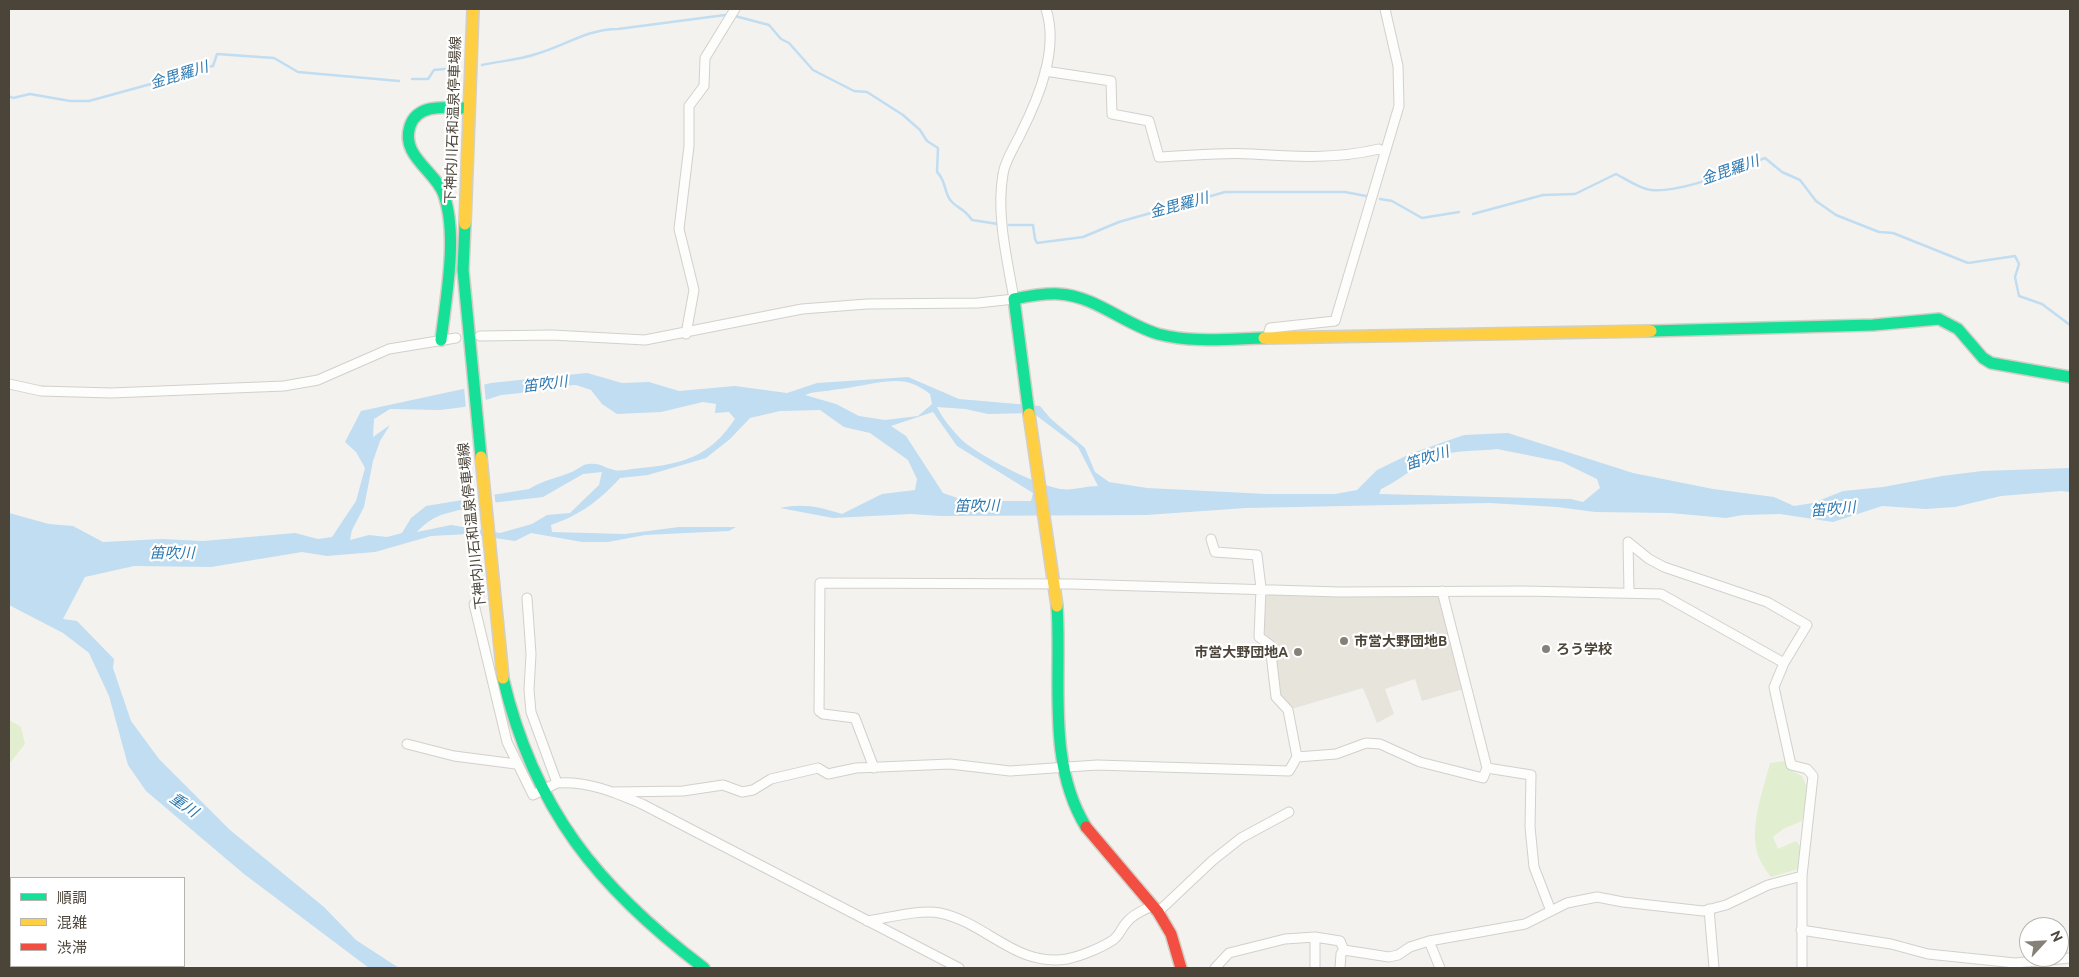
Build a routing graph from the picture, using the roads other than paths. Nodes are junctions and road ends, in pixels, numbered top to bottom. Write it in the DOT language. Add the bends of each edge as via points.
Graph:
graph roads {
  1 [pos="473,9"];
  2 [pos="735,9"];
  3 [pos="1046,9"];
  4 [pos="1385,9"];
  5 [pos="1045,71"];
  6 [pos="468,108"];
  7 [pos="1384,152"];
  8 [pos="1014,299"];
  9 [pos="686,334"];
  10 [pos="480,336"];
  11 [pos="456,338"];
  12 [pos="1267,338"];
  13 [pos="441,340"];
  14 [pos="2070,378"];
  15 [pos="9,384"];
  16 [pos="1211,539"];
  17 [pos="1055,585"];
  18 [pos="1261,588"];
  19 [pos="1442,591"];
  20 [pos="1629,592"];
  21 [pos="527,598"];
  22 [pos="474,604"];
  23 [pos="1784,663"];
  24 [pos="407,744"];
  25 [pos="1297,757"];
  26 [pos="516,764"];
  27 [pos="1064,766"];
  28 [pos="874,768"];
  29 [pos="1488,768"];
  30 [pos="557,783"];
  31 [pos="544,791"];
  32 [pos="614,792"];
  33 [pos="1289,812"];
  34 [pos="1802,876"];
  35 [pos="1155,909"];
  36 [pos="1709,909"];
  37 [pos="1550,910"];
  38 [pos="868,921"];
  39 [pos="1800,930"];
  40 [pos="1315,937"];
  41 [pos="1429,941"];
  42 [pos="1344,950"];
  43 [pos="2070,958"];
  44 [pos="1223,960"];
  45 [pos="704,968"];
  46 [pos="959,968"];
  47 [pos="1181,968"];
  48 [pos="1215,968"];
  49 [pos="1228,968"];
  50 [pos="1315,968"];
  51 [pos="1340,968"];
  52 [pos="1440,968"];
  53 [pos="1714,968"];
  54 [pos="1802,968"];
  1 -- 6 [label="street, 下神内川石和温泉停車場線"];
  2 -- 9 [label="street" via="706,58 704,86 688,106 689,146 679,229 694,290"];
  3 -- 5 [label="street" via="1049,40"];
  4 -- 7 [label="street" via="1400,88 1400,106"];
  5 -- 7 [label="street" via="1111,81 1112,114 1149,121 1159,157 1251,154 1328,158 1379,149"];
  5 -- 8 [label="street" via="1035,104 1003,172 1001,199"];
  6 -- 13 [label="street" via="436,107 423,112 412,120 408,133 412,152 438,181 448,205 448,283"];
  6 -- 31 [label="street, 下神内川石和温泉停車場線" via="464,270 502,672 516,729"];
  7 -- 12 [label="street" via="1335,321 1270,328"];
  8 -- 9 [label="street" via="802,309"];
  8 -- 12 [label="street" via="1043,294 1080,298 1155,333 1184,340"];
  8 -- 17 [label="street"];
  9 -- 10 [label="street" via="644,340"];
  11 -- 13 [label="street"];
  12 -- 14 [label="street" via="1790,328 1939,319 1958,329 1991,363"];
  13 -- 15 [label="street" via="389,349 338,374 284,386 102,393 41,391"];
  16 -- 18 [label="street" via="1215,552 1257,555"];
  17 -- 18 [label="street"];
  17 -- 27 [label="street" via="1059,636 1057,722"];
  17 -- 28 [label="street" via="820,584 819,711 855,718"];
  18 -- 19 [label="street" via="1340,592"];
  18 -- 25 [label="street" via="1259,637 1270,645 1276,697 1288,710"];
  19 -- 20 [label="street"];
  19 -- 29 [label="street"];
  20 -- 23 [label="street" via="1661,594"];
  20 -- 23 [label="street" via="1628,542 1664,566 1767,602 1807,625"];
  21 -- 30 [label="street" via="531,712"];
  22 -- 26 [label="street"];
  23 -- 34 [label="street" via="1774,687 1790,765 1807,769 1813,776"];
  24 -- 26 [label="street" via="454,756"];
  25 -- 27 [label="street" via="1289,771"];
  25 -- 29 [label="street" via="1336,754 1366,743 1380,744 1420,762 1483,778"];
  26 -- 31 [label="street" via="532,796"];
  27 -- 28 [label="street" via="1010,771 950,764"];
  27 -- 35 [label="street" via="1078,814 1091,835"];
  28 -- 32 [label="street" via="828,774 818,768 802,770 742,792 722,785 683,791"];
  29 -- 37 [label="street" via="1531,775 1530,826 1534,867"];
  30 -- 31 [label="street"];
  30 -- 32 [label="street" via="588,784"];
  31 -- 45 [label="street, 下神内川石和温泉停車場線" via="562,824 596,871 651,929"];
  32 -- 38 [label="street"];
  33 -- 35 [label="street" via="1241,838"];
  34 -- 36 [label="street" via="1768,885 1726,905"];
  34 -- 39 [label="street"];
  35 -- 38 [label="street" via="1126,922 1112,940 1067,958 1019,954 988,933 940,913"];
  35 -- 47 [label="street" via="1171,934"];
  36 -- 37 [label="street" via="1703,911 1597,897"];
  36 -- 53 [label="street"];
  37 -- 41 [label="street" via="1525,924"];
  38 -- 46 [label="street"];
  39 -- 43 [label="street" via="1890,944 1928,954 2015,963"];
  39 -- 54 [label="street"];
  40 -- 42 [label="street" via="1340,941"];
  40 -- 44 [label="street" via="1277,941 1235,951"];
  40 -- 50 [label="street"];
  41 -- 42 [label="street" via="1389,957"];
  41 -- 52 [label="street"];
  42 -- 51 [label="street"];
  44 -- 48 [label="street"];
  44 -- 49 [label="street"];
}
